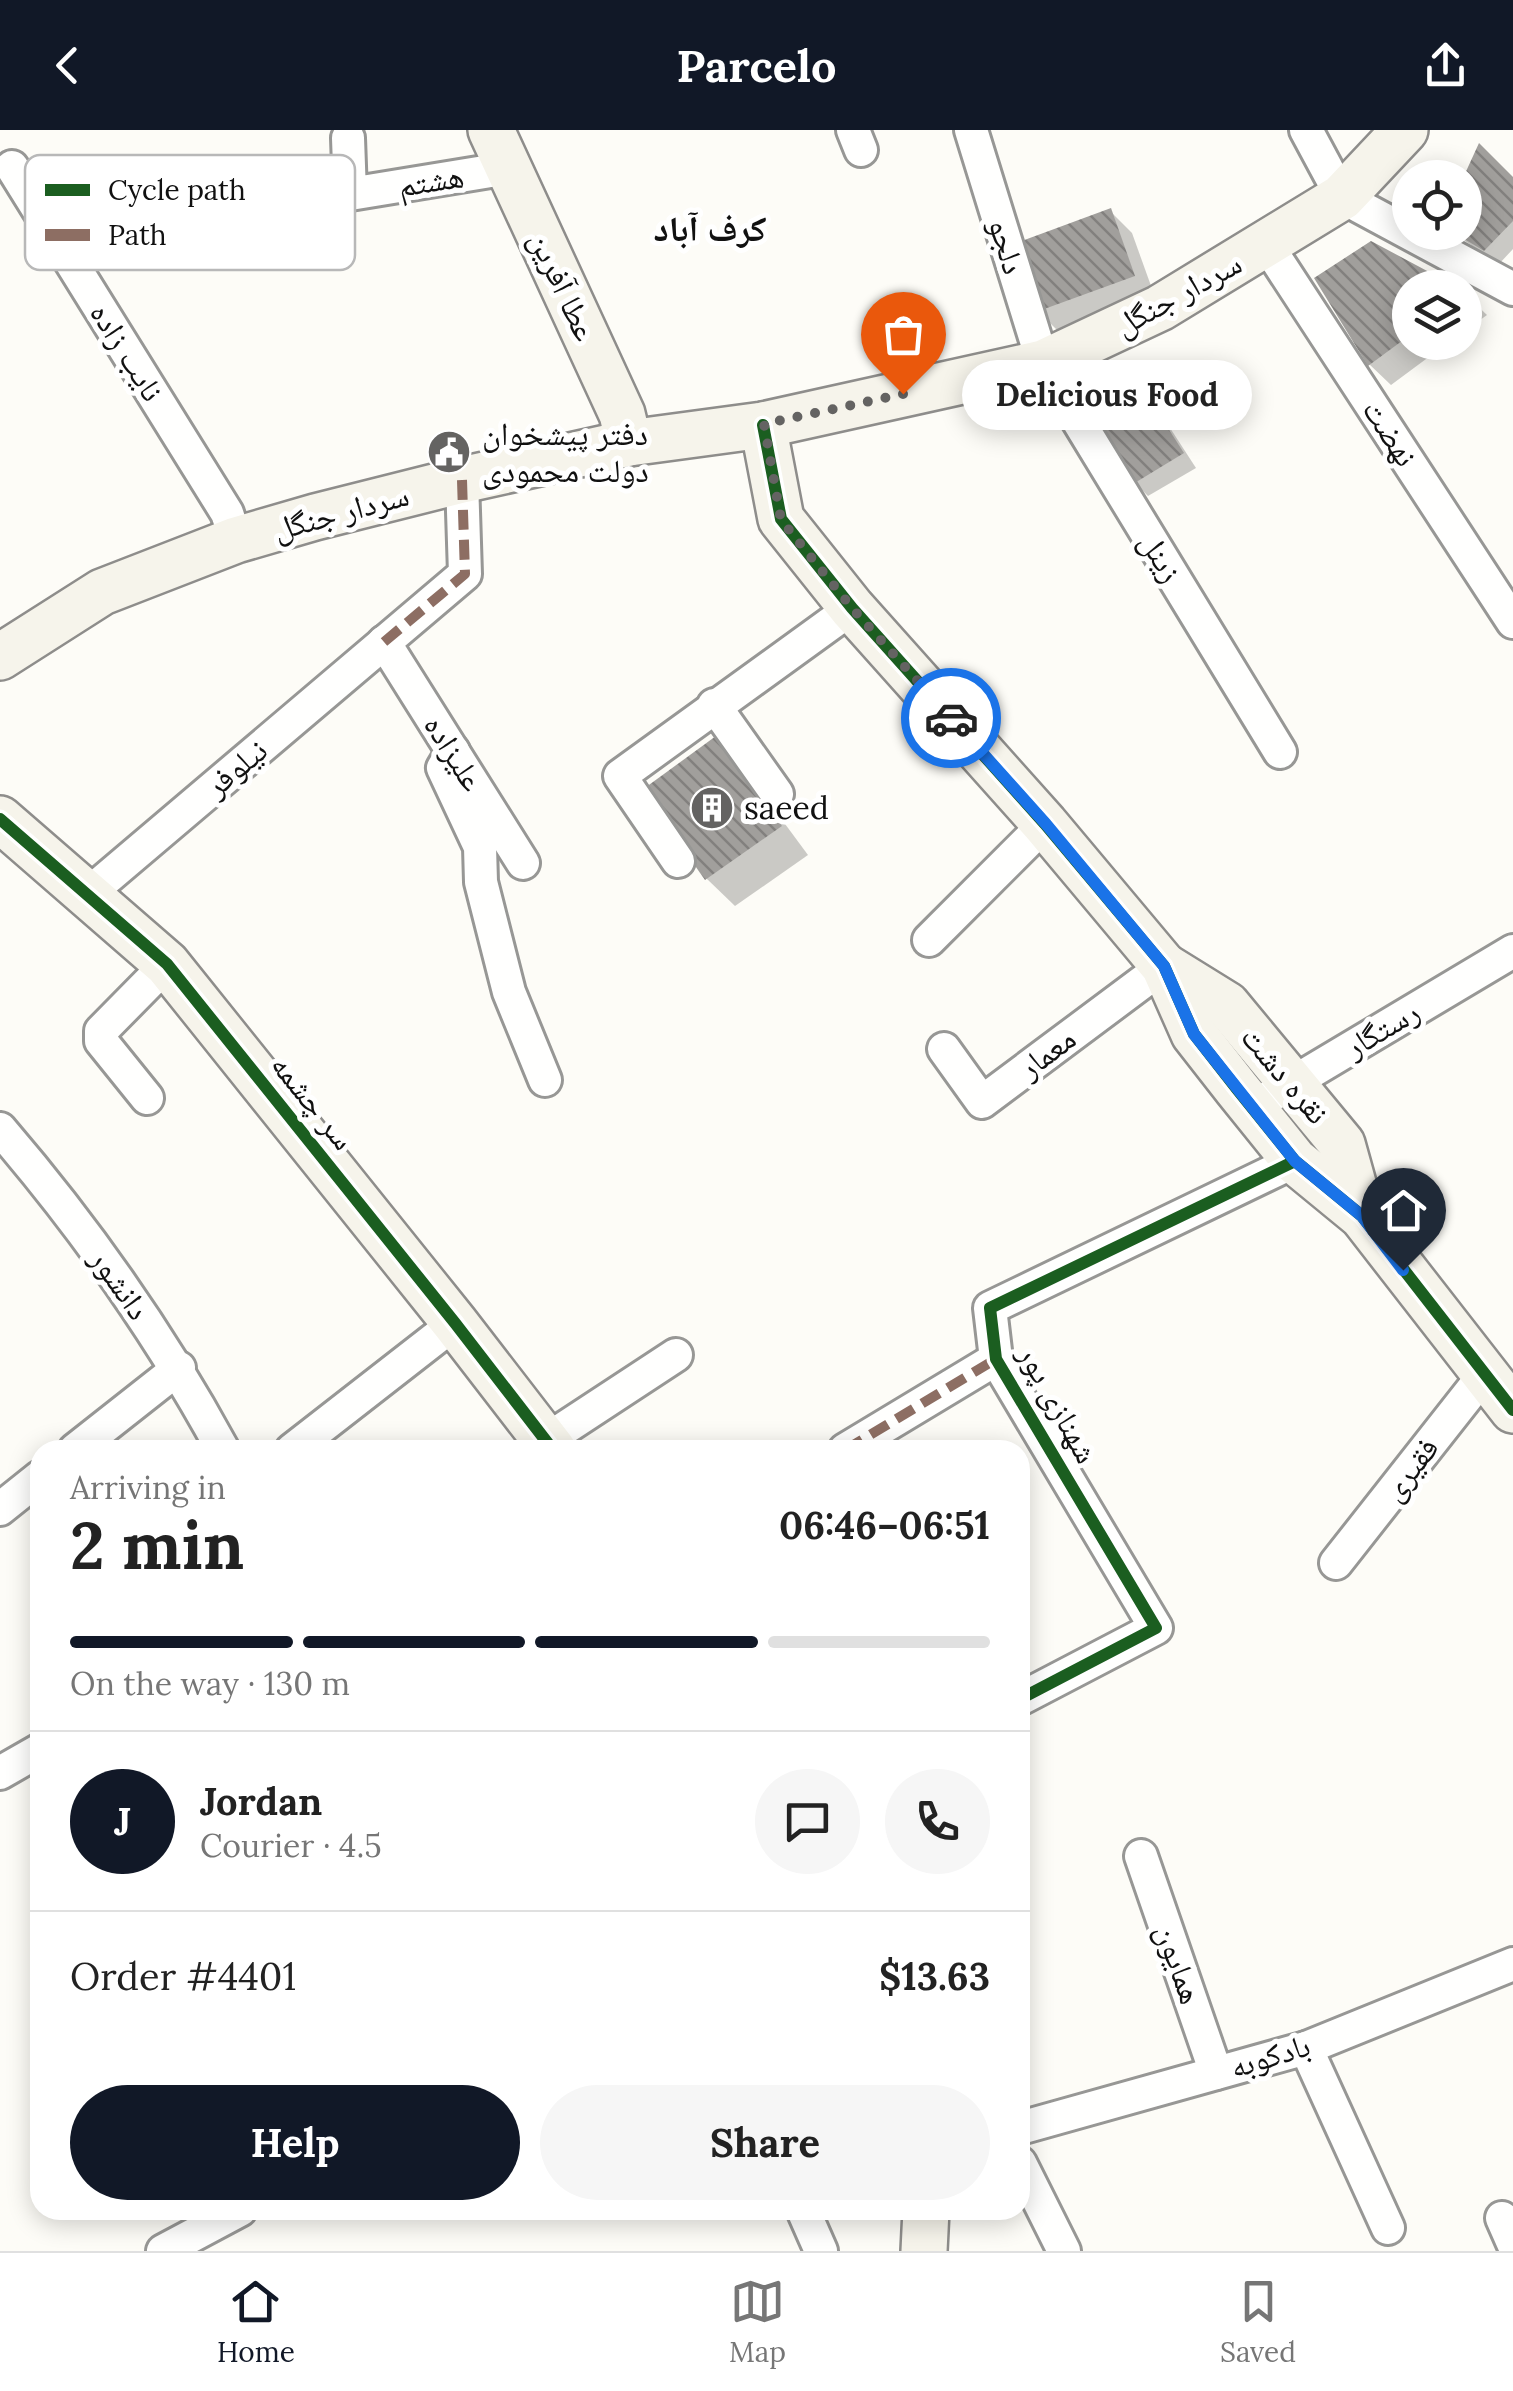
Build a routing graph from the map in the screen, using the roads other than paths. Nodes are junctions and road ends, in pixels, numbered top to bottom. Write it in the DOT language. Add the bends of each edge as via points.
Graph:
graph roads {
  1 [pos="971,130"];
  2 [pos="1306,130"];
  3 [pos="1404,130"];
  4 [pos="348,138"];
  5 [pos="501,143"];
  6 [pos="349,155"];
  7 [pos="12,166"];
  8 [pos="25,187"];
  9 [pos="355,192"];
  10 [pos="1342,197"];
  11 [pos="1267,245"];
  12 [pos="76,270"];
  13 [pos="1513,290"];
  14 [pos="1042,363"];
  15 [pos="764,424"];
  16 [pos="629,443"];
  17 [pos="462,480"];
  18 [pos="236,540"];
  19 [pos="852,608"];
  20 [pos="1513,622"];
  21 [pos="384,642"];
  22 [pos="0,656"];
  23 [pos="714,705"];
  24 [pos="453,752"];
  25 [pos="1280,752"];
  26 [pos="777,794"];
  27 [pos="0,819"];
  28 [pos="1046,824"];
  29 [pos="678,860"];
  30 [pos="523,863"];
  31 [pos="88,894"];
  32 [pos="929,940"];
  33 [pos="1513,951"];
  34 [pos="167,964"];
  35 [pos="1164,966"];
  36 [pos="944,1049"];
  37 [pos="544,1080"];
  38 [pos="1292,1082"];
  39 [pos="147,1098"];
  40 [pos="1252,1107"];
  41 [pos="0,1129"];
  42 [pos="1295,1161"];
  43 [pos="1362,1216"];
  44 [pos="455,1323"];
  45 [pos="676,1355"];
  46 [pos="996,1359"];
  47 [pos="179,1368"];
  48 [pos="1484,1376"];
  49 [pos="1513,1410"];
  50 [pos="88,1440"];
  51 [pos="217,1440"];
  52 [pos="305,1440"];
  53 [pos="544,1440"];
  54 [pos="557,1440"];
  55 [pos="862,1440"];
  56 [pos="30,1485"];
  57 [pos="0,1508"];
  58 [pos="1336,1563"];
  59 [pos="1030,1695"];
  60 [pos="30,1756"];
  61 [pos="0,1773"];
  62 [pos="1141,1856"];
  63 [pos="1513,1964"];
  64 [pos="1306,2048"];
  65 [pos="1216,2072"];
  66 [pos="1030,2125"];
  67 [pos="1030,2183"];
  68 [pos="221,2220"];
  69 [pos="807,2220"];
  70 [pos="926,2220"];
  71 [pos="1388,2228"];
  72 [pos="164,2251"];
  73 [pos="821,2251"];
  74 [pos="924,2251"];
  75 [pos="1064,2251"];
  1 -- 14 [label="street, دلجو"];
  2 -- 10 [label="street"];
  3 -- 10 [label="street, سردار جنگل"];
  4 -- 6 [label="street, هشتم"];
  5 -- 9 [label="street, هشتم"];
  5 -- 16 [label="street, عطا آفرین"];
  7 -- 8 [label="street, نایب زاده"];
  10 -- 11 [label="street, سردار جنگل"];
  10 -- 13 [label="street"];
  11 -- 14 [label="street, سردار جنگل" via="1160,308"];
  11 -- 20 [label="street, نهضت"];
  12 -- 18 [label="street, نایب زاده" via="227,513"];
  14 -- 15 [label="street, سردار جنگل"];
  14 -- 25 [label="street, زینل"];
  15 -- 16 [label="street, سردار جنگل"];
  15 -- 19 [label="street, نقره دشت" via="781,520"];
  16 -- 17 [label="street, سردار جنگل"];
  17 -- 18 [label="street, سردار جنگل"];
  17 -- 21 [label="street, نیلوفر" via="465,574"];
  18 -- 22 [label="street, سردار جنگل" via="102,592"];
  19 -- 23 [label="street"];
  19 -- 28 [label="street, نقره دشت"];
  21 -- 24 [label="street, علیزاده"];
  21 -- 31 [label="street, نیلوفر"];
  23 -- 26 [label="street"];
  23 -- 29 [label="street" via="620,776"];
  24 -- 30 [label="street, علیزاده"];
  24 -- 37 [label="street" via="444,768 480,847 481,882 509,992"];
  27 -- 31 [label="street, سر چشمه"];
  28 -- 32 [label="street"];
  28 -- 35 [label="street, نقره دشت"];
  31 -- 34 [label="street, سر چشمه"];
  33 -- 38 [label="street, رستگار"];
  34 -- 39 [label="street" via="101,1031 100,1041"];
  34 -- 44 [label="street, سر چشمه"];
  35 -- 36 [label="street, معمار" via="982,1102"];
  35 -- 38 [label="street, نقره دشت" via="1228,1006"];
  35 -- 40 [label="street, نقره دشت" via="1194,1034"];
  38 -- 40 [label="street, رستگار"];
  38 -- 43 [label="street, نقره دشت" via="1342,1144"];
  40 -- 42 [label="street, نقره دشت"];
  41 -- 47 [label="street, دانشور" via="62,1201"];
  42 -- 43 [label="street, نقره دشت"];
  42 -- 46 [label="street, شهنازی پور" via="990,1308"];
  43 -- 48 [label="street, نقره دشت"];
  44 -- 52 [label="street"];
  44 -- 53 [label="street, سر چشمه"];
  45 -- 54 [label="street"];
  46 -- 55 [label="street"];
  46 -- 59 [label="street, شهنازی پور" via="1156,1628"];
  47 -- 50 [label="street"];
  47 -- 51 [label="street, دانشور"];
  48 -- 49 [label="street, نقره دشت"];
  48 -- 58 [label="street, فقیری"];
  56 -- 57 [label="street"];
  60 -- 61 [label="street"];
  62 -- 65 [label="street, همایون"];
  63 -- 64 [label="street, بادکوبه"];
  64 -- 65 [label="street, بادکوبه"];
  64 -- 71 [label="street"];
  65 -- 66 [label="street, بادکوبه"];
  67 -- 75 [label="street"];
  68 -- 72 [label="street"];
  69 -- 73 [label="street"];
  70 -- 74 [label="street"];
}
